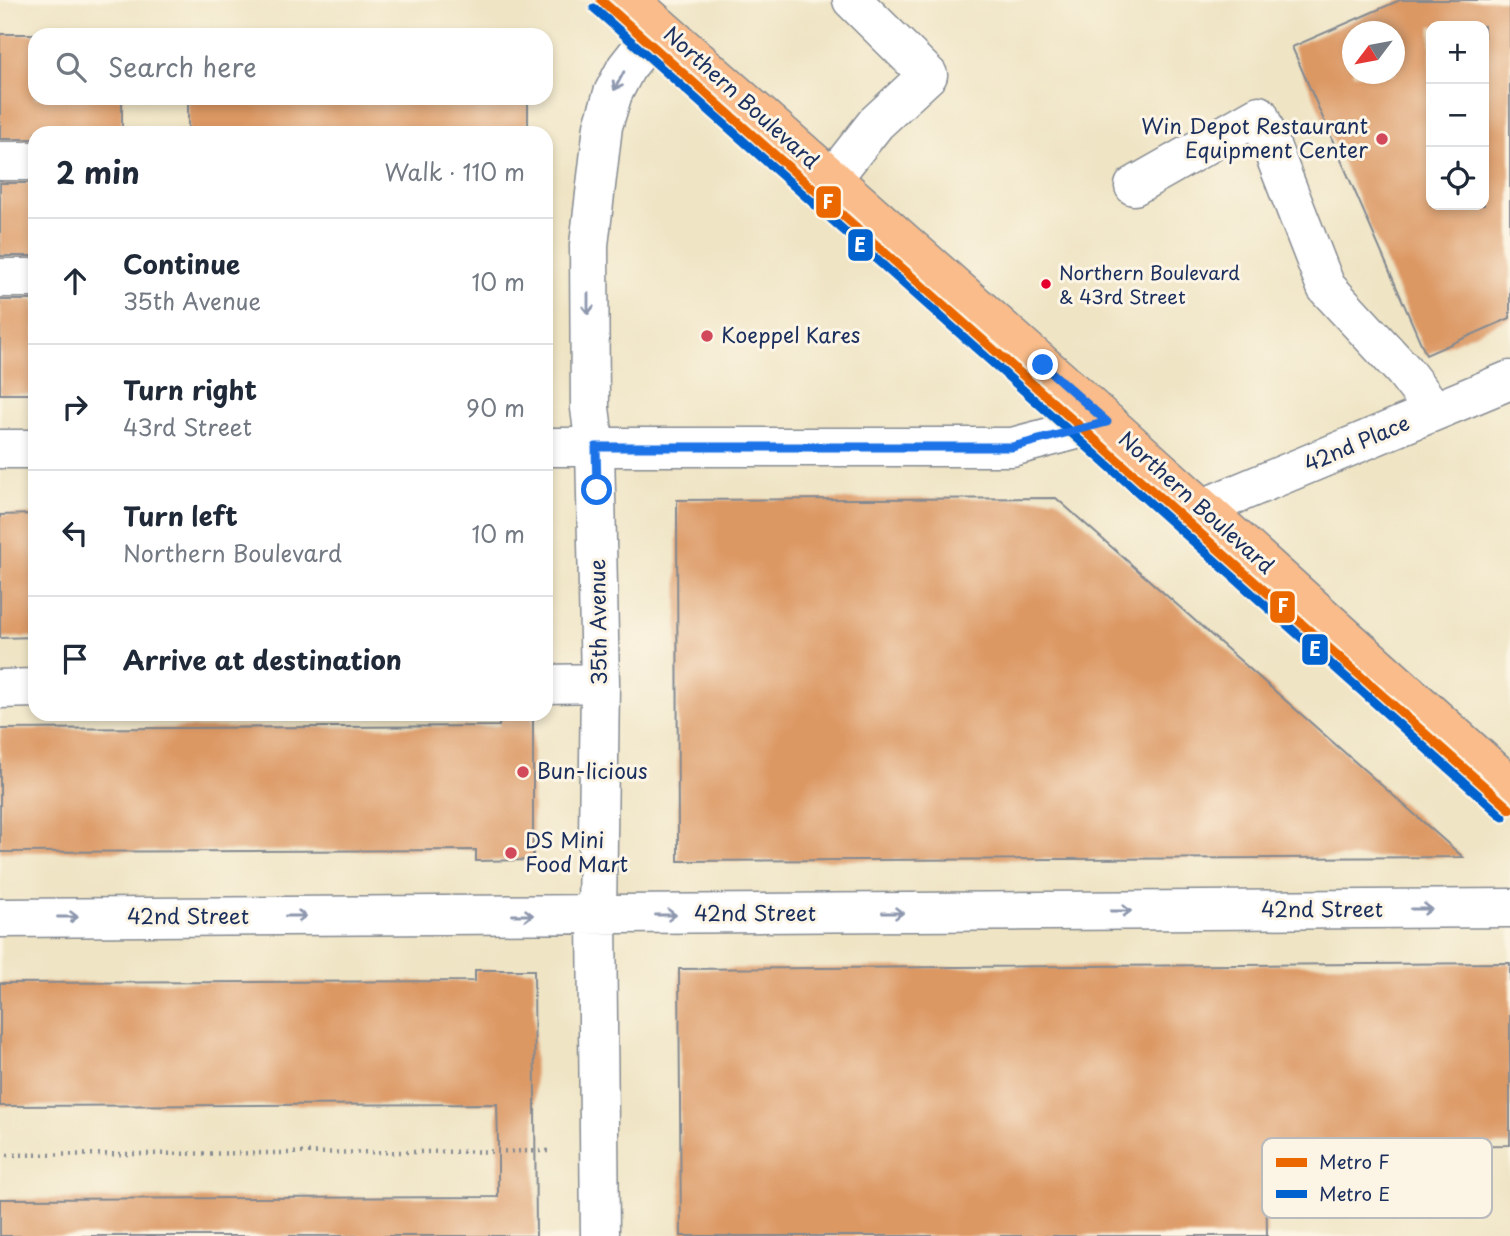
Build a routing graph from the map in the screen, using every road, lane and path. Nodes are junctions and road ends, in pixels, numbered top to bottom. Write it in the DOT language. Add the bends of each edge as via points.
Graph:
graph roads {
  1 [pos="630,0"];
  2 [pos="852,0"];
  3 [pos="659,26"];
  4 [pos="0,160"];
  5 [pos="28,160"];
  6 [pos="832,179"];
  7 [pos="1134,186"];
  8 [pos="0,278"];
  9 [pos="28,278"];
  10 [pos="1510,380"];
  11 [pos="1435,411"];
  12 [pos="1107,422"];
  13 [pos="553,447"];
  14 [pos="596,447"];
  15 [pos="0,449"];
  16 [pos="28,449"];
  17 [pos="1203,508"];
  18 [pos="600,683"];
  19 [pos="553,684"];
  20 [pos="0,688"];
  21 [pos="28,688"];
  22 [pos="1510,785"];
  23 [pos="1510,908"];
  24 [pos="597,915"];
  25 [pos="0,918"];
  26 [pos="553,1152"];
  27 [pos="0,1155"];
  28 [pos="600,1236"];
  1 -- 3 [label="main road, Northern Boulevard"];
  2 -- 6 [label="street" via="929,75 876,123"];
  3 -- 6 [label="main road, Northern Boulevard"];
  3 -- 14 [label="street, 35th Avenue, one-way" via="626,68 603,126 589,245 590,408"];
  4 -- 5 [label="street"];
  6 -- 12 [label="main road, Northern Boulevard"];
  7 -- 11 [label="street" via="1259,115 1326,287"];
  8 -- 9 [label="street"];
  10 -- 11 [label="street, 42nd Place"];
  11 -- 17 [label="street, 42nd Place"];
  12 -- 14 [label="street" via="1012,447"];
  12 -- 17 [label="main road, Northern Boulevard"];
  13 -- 14 [label="street"];
  14 -- 18 [label="street, 35th Avenue"];
  15 -- 16 [label="street"];
  17 -- 22 [label="main road, Northern Boulevard"];
  18 -- 19 [label="street"];
  18 -- 24 [label="street, 35th Avenue"];
  20 -- 21 [label="street"];
  24 -- 23 [label="street, 42nd Street, one-way"];
  25 -- 24 [label="street, 42nd Street, one-way"];
  24 -- 28 [label="street, 35th Avenue"];
  26 -- 27 [label="path"];
}
